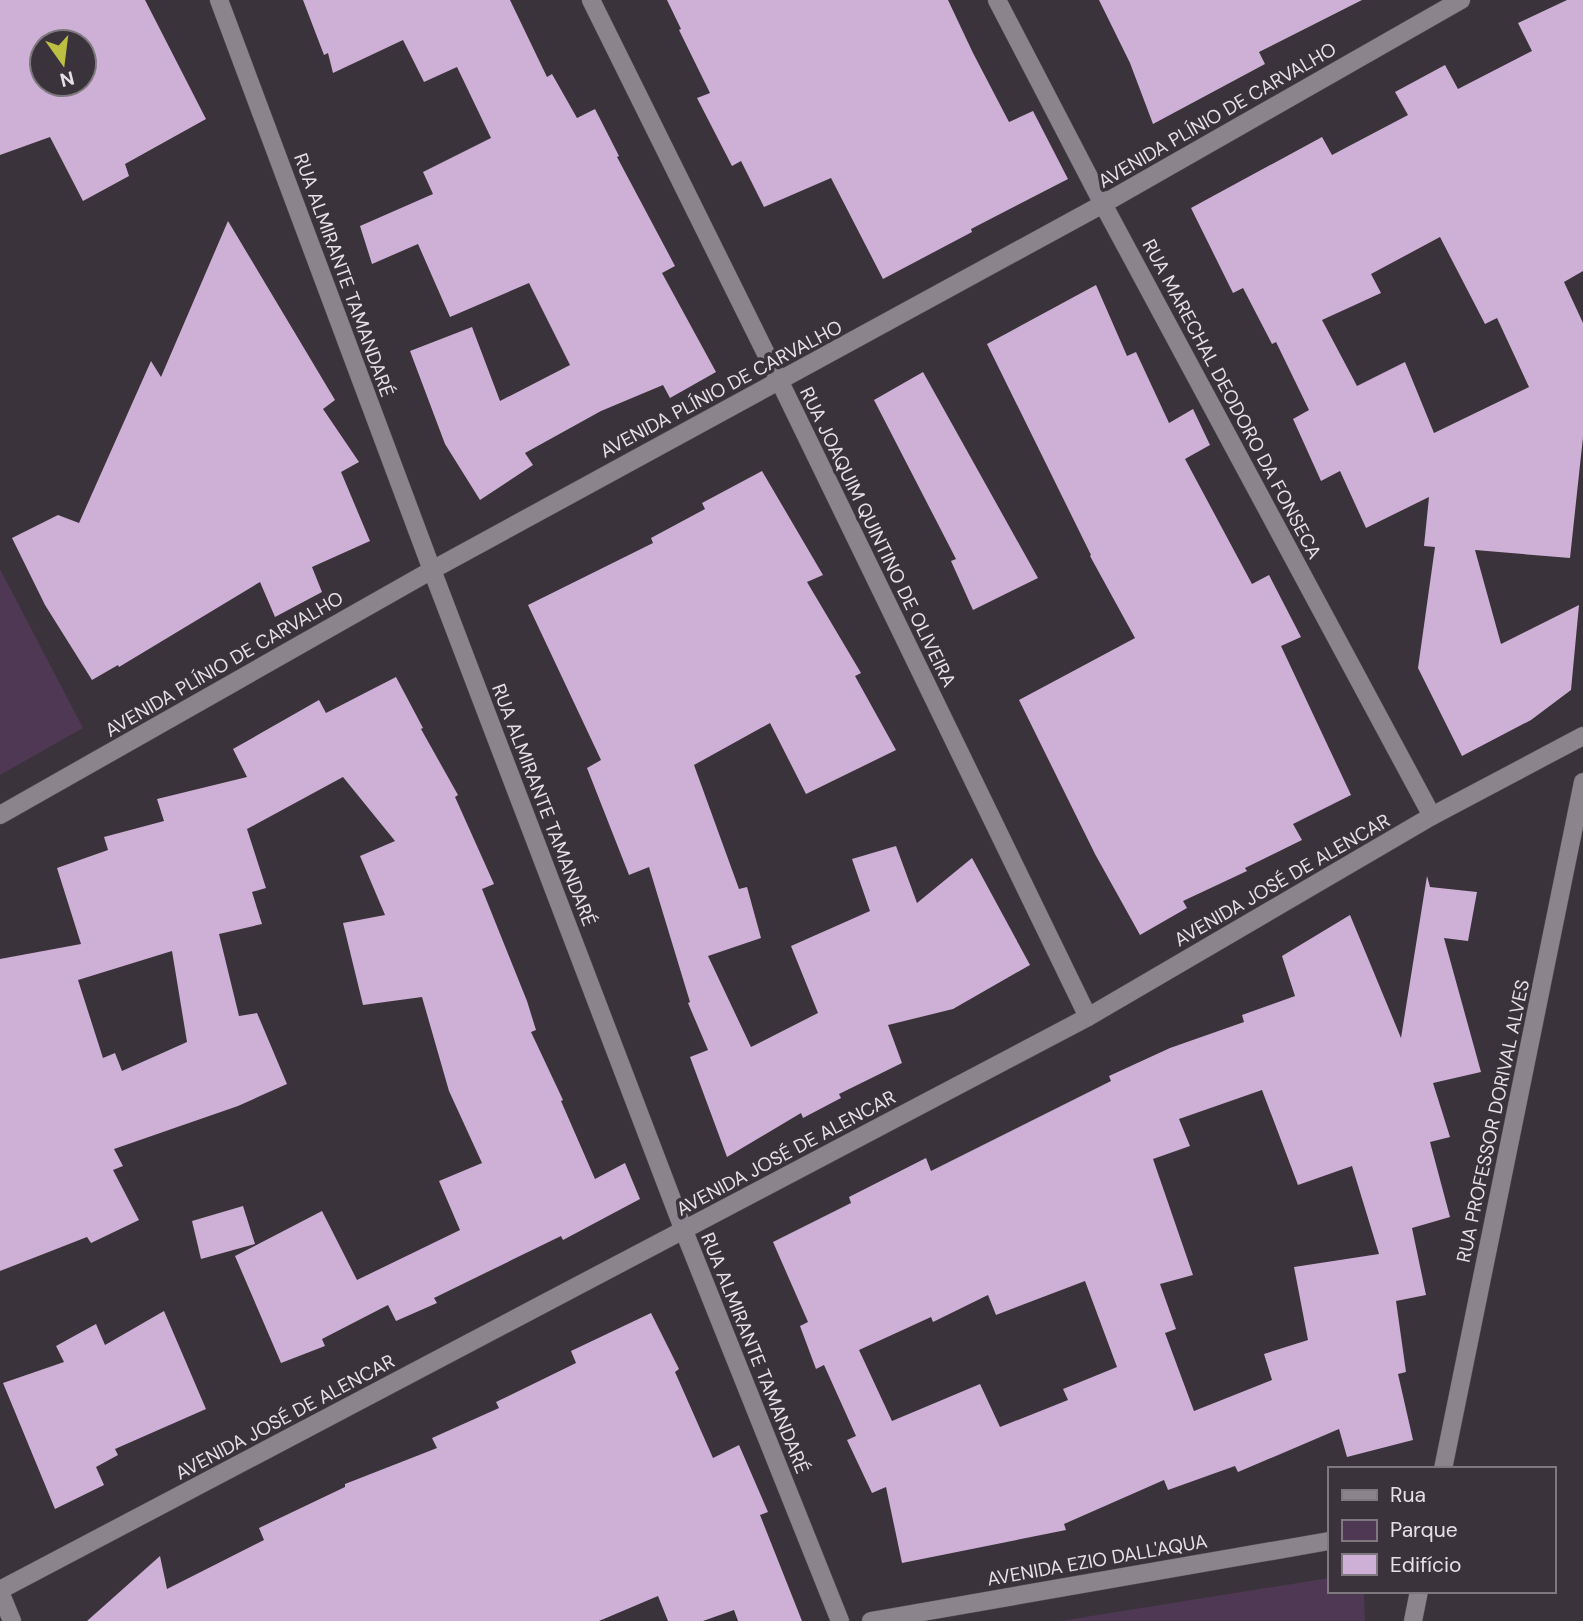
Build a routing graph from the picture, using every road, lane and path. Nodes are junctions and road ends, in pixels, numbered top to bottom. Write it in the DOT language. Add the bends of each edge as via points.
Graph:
graph roads {
  1 [pos="219,0"];
  2 [pos="591,0"];
  3 [pos="997,0"];
  4 [pos="1461,0"];
  5 [pos="1103,204"];
  6 [pos="780,382"];
  7 [pos="432,570"];
  8 [pos="1583,736"];
  9 [pos="1583,782"];
  10 [pos="0,815"];
  11 [pos="1432,816"];
  12 [pos="1088,1017"];
  13 [pos="684,1231"];
  14 [pos="1443,1467"];
  15 [pos="1328,1541"];
  16 [pos="0,1591"];
  17 [pos="1419,1593"];
  18 [pos="12,1621"];
  19 [pos="840,1621"];
  20 [pos="871,1621"];
  21 [pos="1413,1621"];
  1 -- 7 [label="street, RUA ALMIRANTE TAMANDARÉ"];
  2 -- 6 [label="street, RUA JOAQUIM QUINTINO DE OLIVEIRA"];
  3 -- 5 [label="street, RUA MARECHAL DEODORO DA FONSECA"];
  4 -- 5 [label="street, AVENIDA PLÍNIO DE CARVALHO"];
  5 -- 6 [label="street, AVENIDA PLÍNIO DE CARVALHO"];
  5 -- 11 [label="street, RUA MARECHAL DEODORO DA FONSECA"];
  6 -- 7 [label="street, AVENIDA PLÍNIO DE CARVALHO"];
  6 -- 12 [label="street, RUA JOAQUIM QUINTINO DE OLIVEIRA"];
  7 -- 10 [label="street, AVENIDA PLÍNIO DE CARVALHO"];
  7 -- 13 [label="street, RUA ALMIRANTE TAMANDARÉ"];
  8 -- 11 [label="street, AVENIDA JOSÉ DE ALENCAR"];
  9 -- 14 [label="street, RUA PROFESSOR DORIVAL ALVES"];
  11 -- 12 [label="street, AVENIDA JOSÉ DE ALENCAR"];
  12 -- 13 [label="street, AVENIDA JOSÉ DE ALENCAR"];
  13 -- 16 [label="street, AVENIDA JOSÉ DE ALENCAR"];
  13 -- 19 [label="street, RUA ALMIRANTE TAMANDARÉ"];
  15 -- 20 [label="street, AVENIDA EZIO DALL'AQUA"];
  16 -- 18 [label="street"];
  17 -- 21 [label="street"];
}
